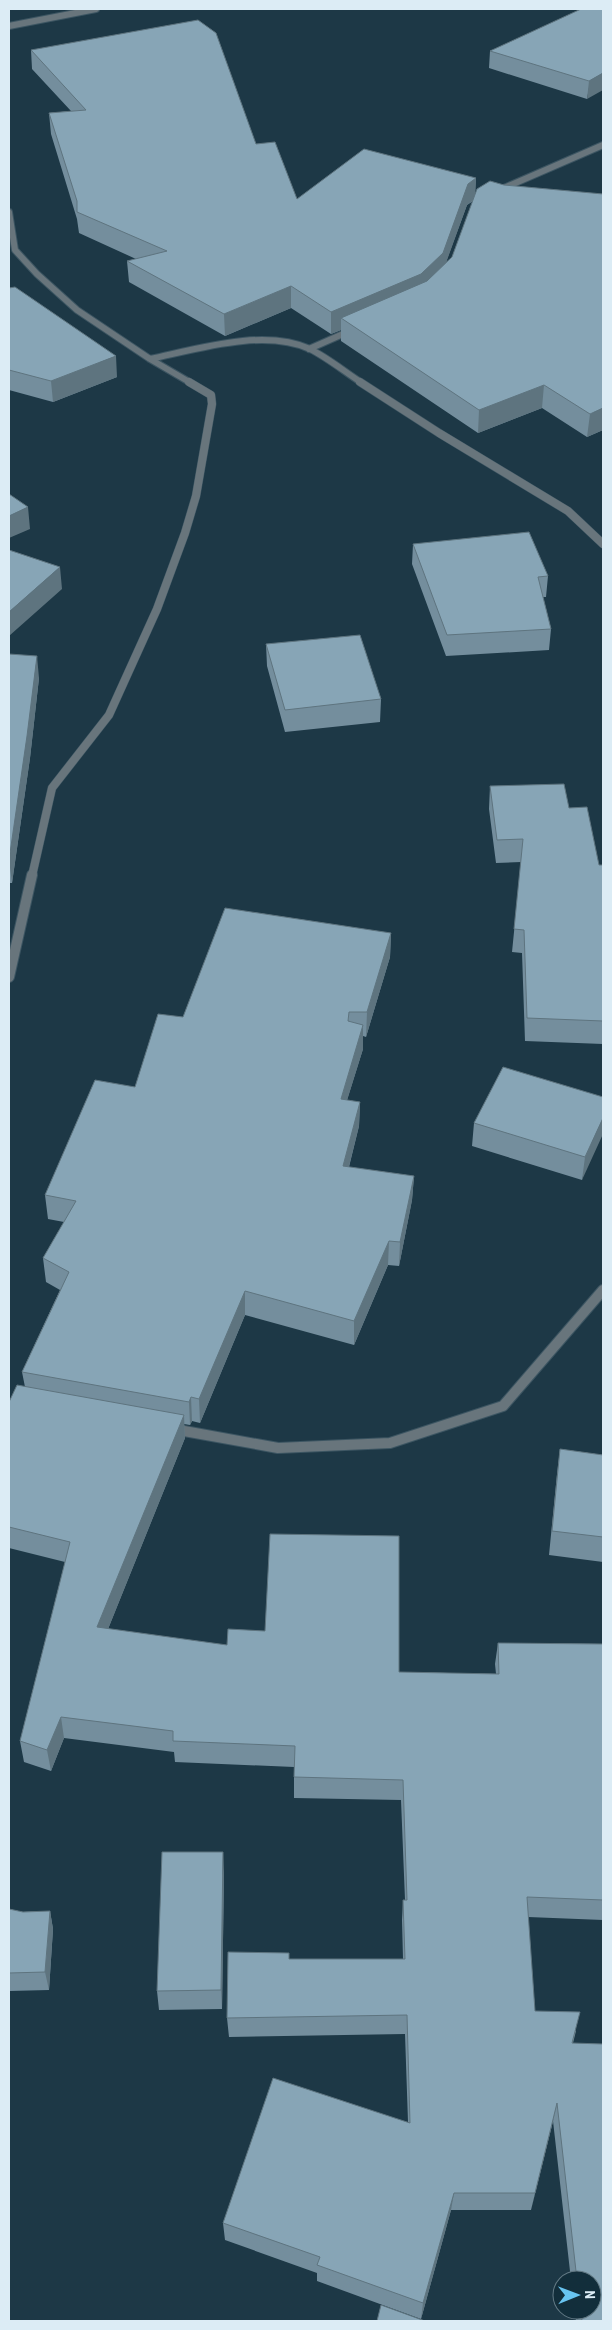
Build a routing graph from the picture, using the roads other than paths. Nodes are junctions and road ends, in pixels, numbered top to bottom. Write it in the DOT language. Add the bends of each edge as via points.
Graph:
graph roads {
  1 [pos="96,9"];
  2 [pos="9,26"];
  3 [pos="603,145"];
  4 [pos="492,194"];
  5 [pos="9,212"];
  6 [pos="12,250"];
  7 [pos="362,326"];
  8 [pos="309,349"];
  9 [pos="150,359"];
  10 [pos="603,544"];
  11 [pos="9,978"];
  12 [pos="603,1290"];
  13 [pos="163,1427"];
  1 -- 2 [label="street"];
  3 -- 4 [label="street"];
  5 -- 6 [label="street"];
  6 -- 9 [label="street" via="77,310"];
  7 -- 8 [label="street"];
  8 -- 9 [label="street" via="275,341 236,340"];
  8 -- 10 [label="street" via="438,433 568,511"];
  9 -- 11 [label="street" via="211,395 196,496 157,609 109,715 52,788"];
  12 -- 13 [label="street" via="504,1406 390,1444 278,1448"];
}
